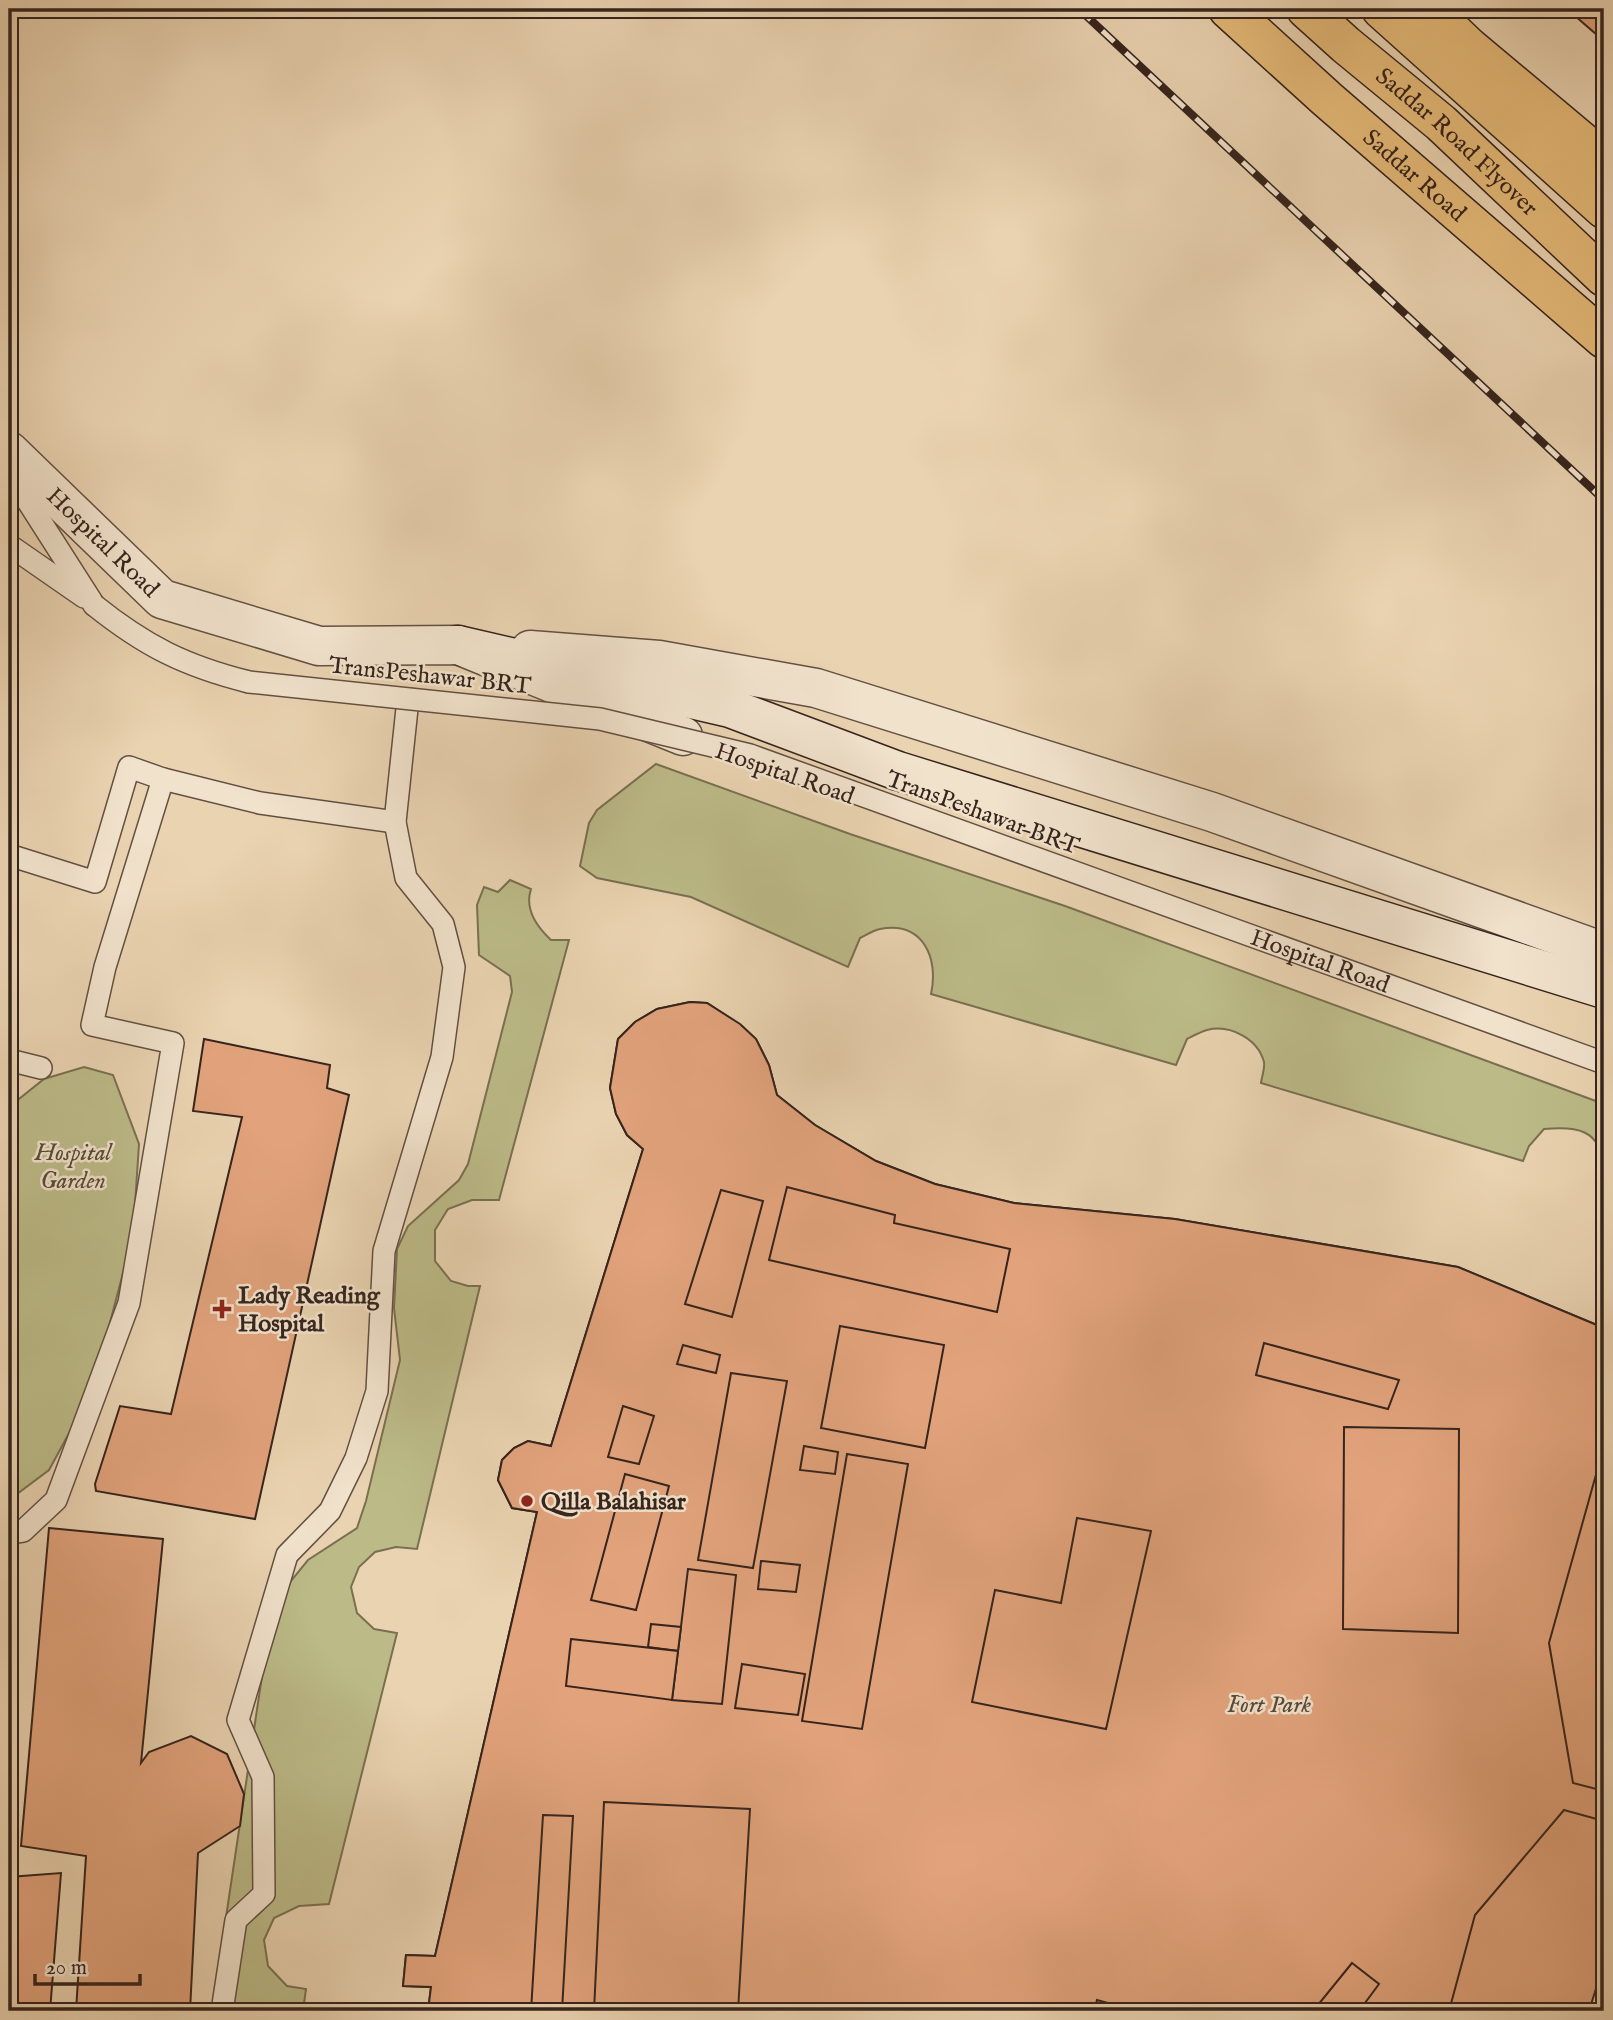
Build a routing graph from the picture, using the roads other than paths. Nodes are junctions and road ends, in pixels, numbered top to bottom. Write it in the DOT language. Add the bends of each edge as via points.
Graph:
graph roads {
  1 [pos="1228,9"];
  2 [pos="1306,9"];
  3 [pos="1381,9"];
  4 [pos="1429,9"];
  5 [pos="1604,160"];
  6 [pos="1604,209"];
  7 [pos="1604,277"];
  8 [pos="1604,339"];
  9 [pos="9,451"];
  10 [pos="9,472"];
  11 [pos="9,545"];
  12 [pos="94,605"];
  13 [pos="458,645"];
  14 [pos="408,699"];
  15 [pos="163,779"];
  16 [pos="396,822"];
  17 [pos="9,855"];
  18 [pos="1604,952"];
  19 [pos="1604,989"];
  20 [pos="1604,1055"];
  21 [pos="9,1060"];
  22 [pos="1604,1063"];
  23 [pos="41,1068"];
  24 [pos="9,1533"];
  25 [pos="222,2011"];
  1 -- 8 [label="main road, Saddar Road"];
  2 -- 7 [label="main road, Saddar Road Flyover" via="1441,123"];
  3 -- 6 [label="main road, Saddar Road Flyover"];
  4 -- 5 [label="main road"];
  9 -- 13 [label="street, Hospital Road" via="162,599 319,646"];
  10 -- 12 [label="lane, TransPeshawar BRT"];
  11 -- 12 [label="lane, TransPeshawar BRT"];
  12 -- 14 [label="lane, TransPeshawar BRT, bridge" via="149,645 213,673 284,687"];
  13 -- 18 [label="street" via="659,660 816,688 1212,812"];
  13 -- 19 [label="street" via="730,708 898,771"];
  13 -- 20 [label="street, Hospital Road" via="700,743"];
  14 -- 16 [label="lane"];
  14 -- 22 [label="lane, TransPeshawar BRT, bridge" via="600,719 750,755"];
  15 -- 16 [label="lane" via="260,803"];
  15 -- 17 [label="lane" via="129,767 95,882"];
  15 -- 24 [label="lane" via="92,1024 173,1043 129,1303 56,1500 23,1531"];
  16 -- 25 [label="lane" via="405,877 443,925 454,967 442,1057 384,1251 377,1391 356,1458 330,1511 288,1555 238,1720 263,1777 264,1894 236,1920"];
  21 -- 23 [label="lane"];
}
